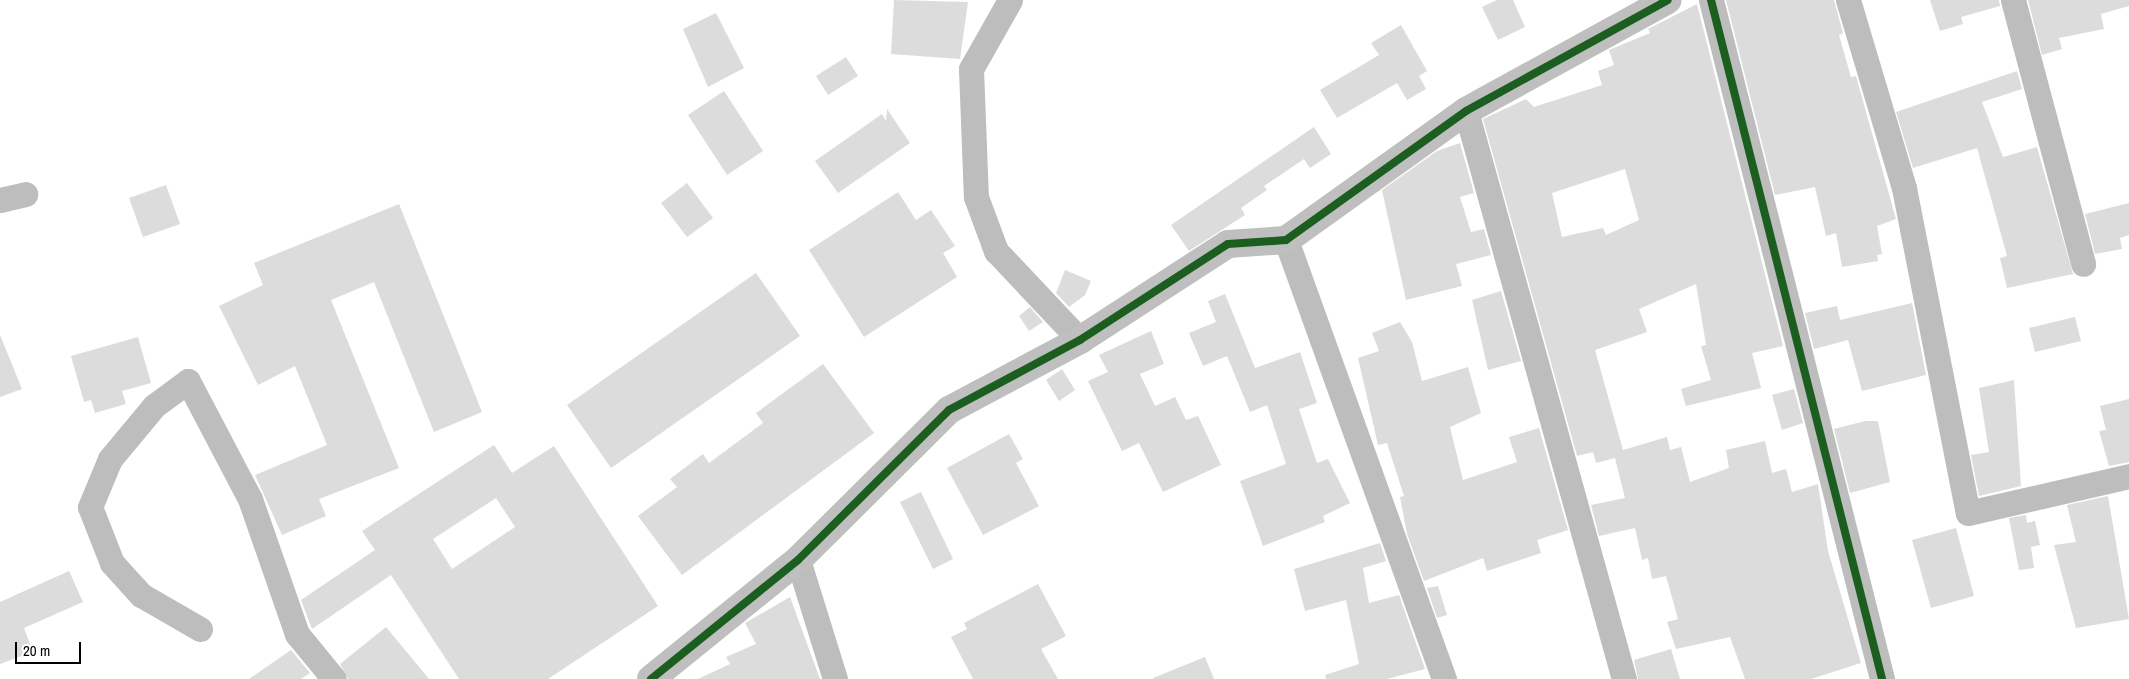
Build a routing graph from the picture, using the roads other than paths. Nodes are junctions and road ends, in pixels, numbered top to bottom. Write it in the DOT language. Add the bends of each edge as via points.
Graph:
graph roads {
  1 [pos="1010,0"];
  2 [pos="1668,0"];
  3 [pos="1711,0"];
  4 [pos="1848,0"];
  5 [pos="2013,0"];
  6 [pos="1466,111"];
  7 [pos="25,194"];
  8 [pos="0,200"];
  9 [pos="1286,240"];
  10 [pos="2083,264"];
  11 [pos="1080,340"];
  12 [pos="2129,476"];
  13 [pos="798,560"];
  14 [pos="200,629"];
  15 [pos="653,678"];
  16 [pos="334,679"];
  17 [pos="835,679"];
  18 [pos="1444,679"];
  19 [pos="1624,679"];
  20 [pos="1882,679"];
  1 -- 11 [label="street" via="971,68 976,197 996,251"];
  2 -- 6 [label="street"];
  3 -- 20 [label="street"];
  4 -- 12 [label="street" via="1904,188 1968,513"];
  5 -- 10 [label="street"];
  6 -- 9 [label="street"];
  6 -- 19 [label="street"];
  7 -- 8 [label="street"];
  9 -- 11 [label="street" via="1228,244"];
  9 -- 18 [label="street"];
  11 -- 13 [label="street" via="949,410"];
  13 -- 15 [label="street"];
  13 -- 17 [label="street"];
  14 -- 16 [label="street" via="141,595 112,563 90,507 110,458 154,406 188,381 250,499 297,634"];
}
